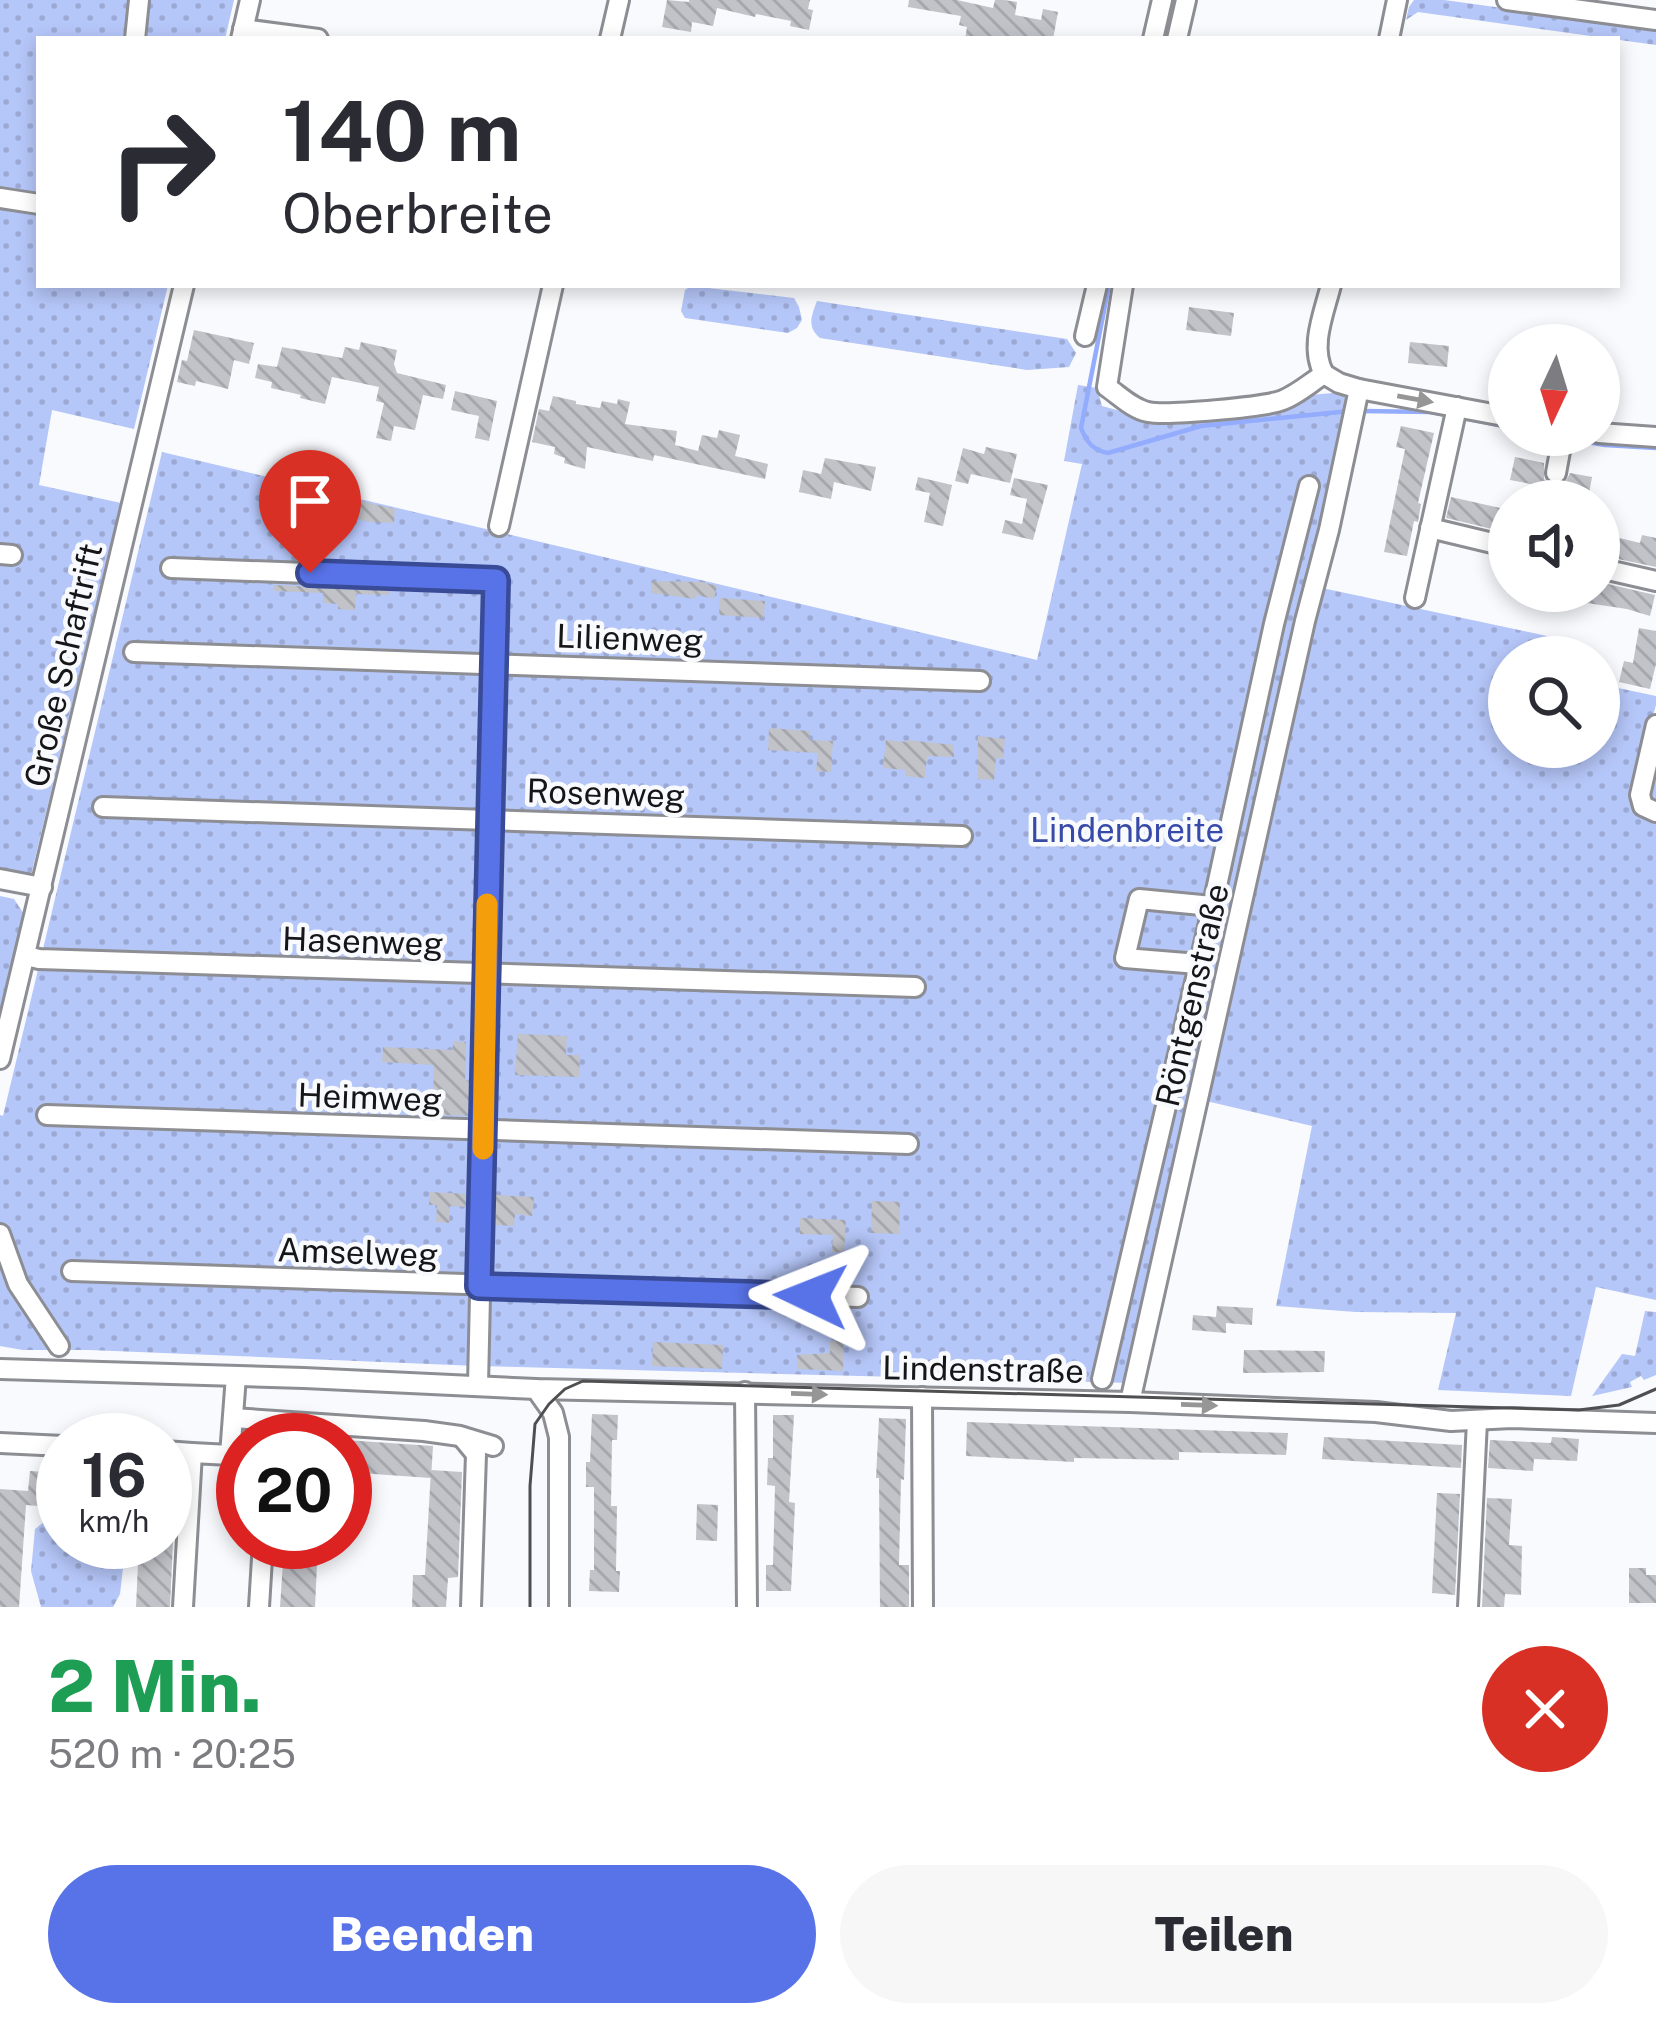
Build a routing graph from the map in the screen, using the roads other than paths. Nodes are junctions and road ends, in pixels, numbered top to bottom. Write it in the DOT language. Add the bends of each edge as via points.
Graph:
graph roads {
  1 [pos="139,0"];
  2 [pos="250,0"];
  3 [pos="619,0"];
  4 [pos="1162,0"];
  5 [pos="1186,0"];
  6 [pos="1397,0"];
  7 [pos="1507,0"];
  8 [pos="1656,20"];
  9 [pos="242,34"];
  10 [pos="134,36"];
  11 [pos="272,36"];
  12 [pos="611,36"];
  13 [pos="1155,36"];
  14 [pos="1179,36"];
  15 [pos="1390,36"];
  16 [pos="0,198"];
  17 [pos="36,204"];
  18 [pos="183,288"];
  19 [pos="553,288"];
  20 [pos="1096,288"];
  21 [pos="1124,288"];
  22 [pos="1329,288"];
  23 [pos="1085,336"];
  24 [pos="1324,374"];
  25 [pos="1356,403"];
  26 [pos="1456,412"];
  27 [pos="1488,415"];
  28 [pos="1620,434"];
  29 [pos="1656,437"];
  30 [pos="1559,456"];
  31 [pos="1556,473"];
  32 [pos="1309,486"];
  33 [pos="499,526"];
  34 [pos="1430,528"];
  35 [pos="1488,542"];
  36 [pos="171,568"];
  37 [pos="1620,573"];
  38 [pos="1656,581"];
  39 [pos="1415,598"];
  40 [pos="134,652"];
  41 [pos="494,663"];
  42 [pos="980,682"];
  43 [pos="1656,725"];
  44 [pos="1652,770"];
  45 [pos="104,807"];
  46 [pos="1656,812"];
  47 [pos="489,819"];
  48 [pos="962,836"];
  49 [pos="0,879"];
  50 [pos="42,887"];
  51 [pos="1212,906"];
  52 [pos="26,956"];
  53 [pos="1198,964"];
  54 [pos="486,975"];
  55 [pos="915,987"];
  56 [pos="0,1059"];
  57 [pos="47,1115"];
  58 [pos="484,1132"];
  59 [pos="908,1144"];
  60 [pos="0,1234"];
  61 [pos="71,1271"];
  62 [pos="479,1286"];
  63 [pos="858,1297"];
  64 [pos="59,1346"];
  65 [pos="0,1370"];
  66 [pos="236,1376"];
  67 [pos="1102,1379"];
  68 [pos="478,1385"];
  69 [pos="536,1389"];
  70 [pos="745,1392"];
  71 [pos="922,1397"];
  72 [pos="1130,1402"];
  73 [pos="232,1413"];
  74 [pos="1477,1421"];
  75 [pos="1656,1423"];
  76 [pos="372,1433"];
  77 [pos="460,1436"];
  78 [pos="0,1443"];
  79 [pos="36,1445"];
  80 [pos="493,1446"];
  81 [pos="192,1453"];
  82 [pos="216,1454"];
  83 [pos="185,1569"];
  84 [pos="261,1569"];
  85 [pos="183,1607"];
  86 [pos="259,1607"];
  87 [pos="471,1607"];
  88 [pos="559,1607"];
  89 [pos="747,1607"];
  90 [pos="923,1607"];
  91 [pos="1468,1607"];
  1 -- 10 [label="street"];
  2 -- 9 [label="street"];
  3 -- 12 [label="street"];
  4 -- 13 [label="street"];
  5 -- 14 [label="street"];
  6 -- 15 [label="street"];
  7 -- 8 [label="street"];
  9 -- 11 [label="street"];
  16 -- 17 [label="street"];
  18 -- 50 [label="street, Große Schaftrift"];
  19 -- 33 [label="street"];
  20 -- 23 [label="street"];
  21 -- 24 [label="street" via="1107,387 1133,406 1168,413 1270,404"];
  22 -- 24 [label="street" via="1317,346"];
  24 -- 25 [label="street"];
  25 -- 26 [label="street, one-way"];
  25 -- 72 [label="street, Röntgenstraße"];
  26 -- 27 [label="street"];
  26 -- 34 [label="street"];
  28 -- 29 [label="street"];
  30 -- 31 [label="street"];
  32 -- 51 [label="street"];
  34 -- 35 [label="street"];
  34 -- 39 [label="street"];
  36 -- 41 [label="street" via="496,580"];
  37 -- 38 [label="street"];
  40 -- 41 [label="street, Lilienweg"];
  41 -- 42 [label="street, Lilienweg"];
  41 -- 47 [label="street"];
  43 -- 44 [label="street"];
  44 -- 46 [label="street" via="1640,801"];
  45 -- 47 [label="street, Rosenweg"];
  47 -- 48 [label="street, Rosenweg"];
  47 -- 54 [label="street"];
  49 -- 50 [label="street"];
  50 -- 52 [label="street, Große Schaftrift"];
  51 -- 53 [label="street"];
  51 -- 53 [label="street" via="1139,899 1125,958"];
  52 -- 54 [label="street, Hasenweg"];
  52 -- 56 [label="street, Große Schaftrift"];
  53 -- 67 [label="street"];
  54 -- 55 [label="street, Hasenweg"];
  54 -- 58 [label="street"];
  57 -- 58 [label="street, Heimweg"];
  58 -- 59 [label="street, Heimweg"];
  58 -- 62 [label="street"];
  60 -- 64 [label="street" via="18,1284"];
  61 -- 62 [label="street, Amselweg"];
  62 -- 63 [label="street, Amselweg"];
  62 -- 68 [label="street"];
  65 -- 66 [label="street, Lindenstraße"];
  66 -- 68 [label="street, Lindenstraße"];
  66 -- 73 [label="street"];
  68 -- 69 [label="street, Lindenstraße"];
  69 -- 70 [label="street, Lindenstraße"];
  69 -- 88 [label="street" via="559,1437"];
  70 -- 71 [label="street, Lindenstraße, one-way"];
  70 -- 89 [label="street"];
  71 -- 72 [label="street, Lindenstraße"];
  71 -- 90 [label="street"];
  72 -- 74 [label="street, Lindenstraße, one-way"];
  74 -- 75 [label="street, Lindenstraße"];
  74 -- 91 [label="street"];
  76 -- 77 [label="street"];
  77 -- 80 [label="street"];
  77 -- 87 [label="street" via="476,1454"];
  78 -- 79 [label="street"];
  81 -- 82 [label="street"];
  83 -- 85 [label="street"];
  84 -- 86 [label="street"];
}
